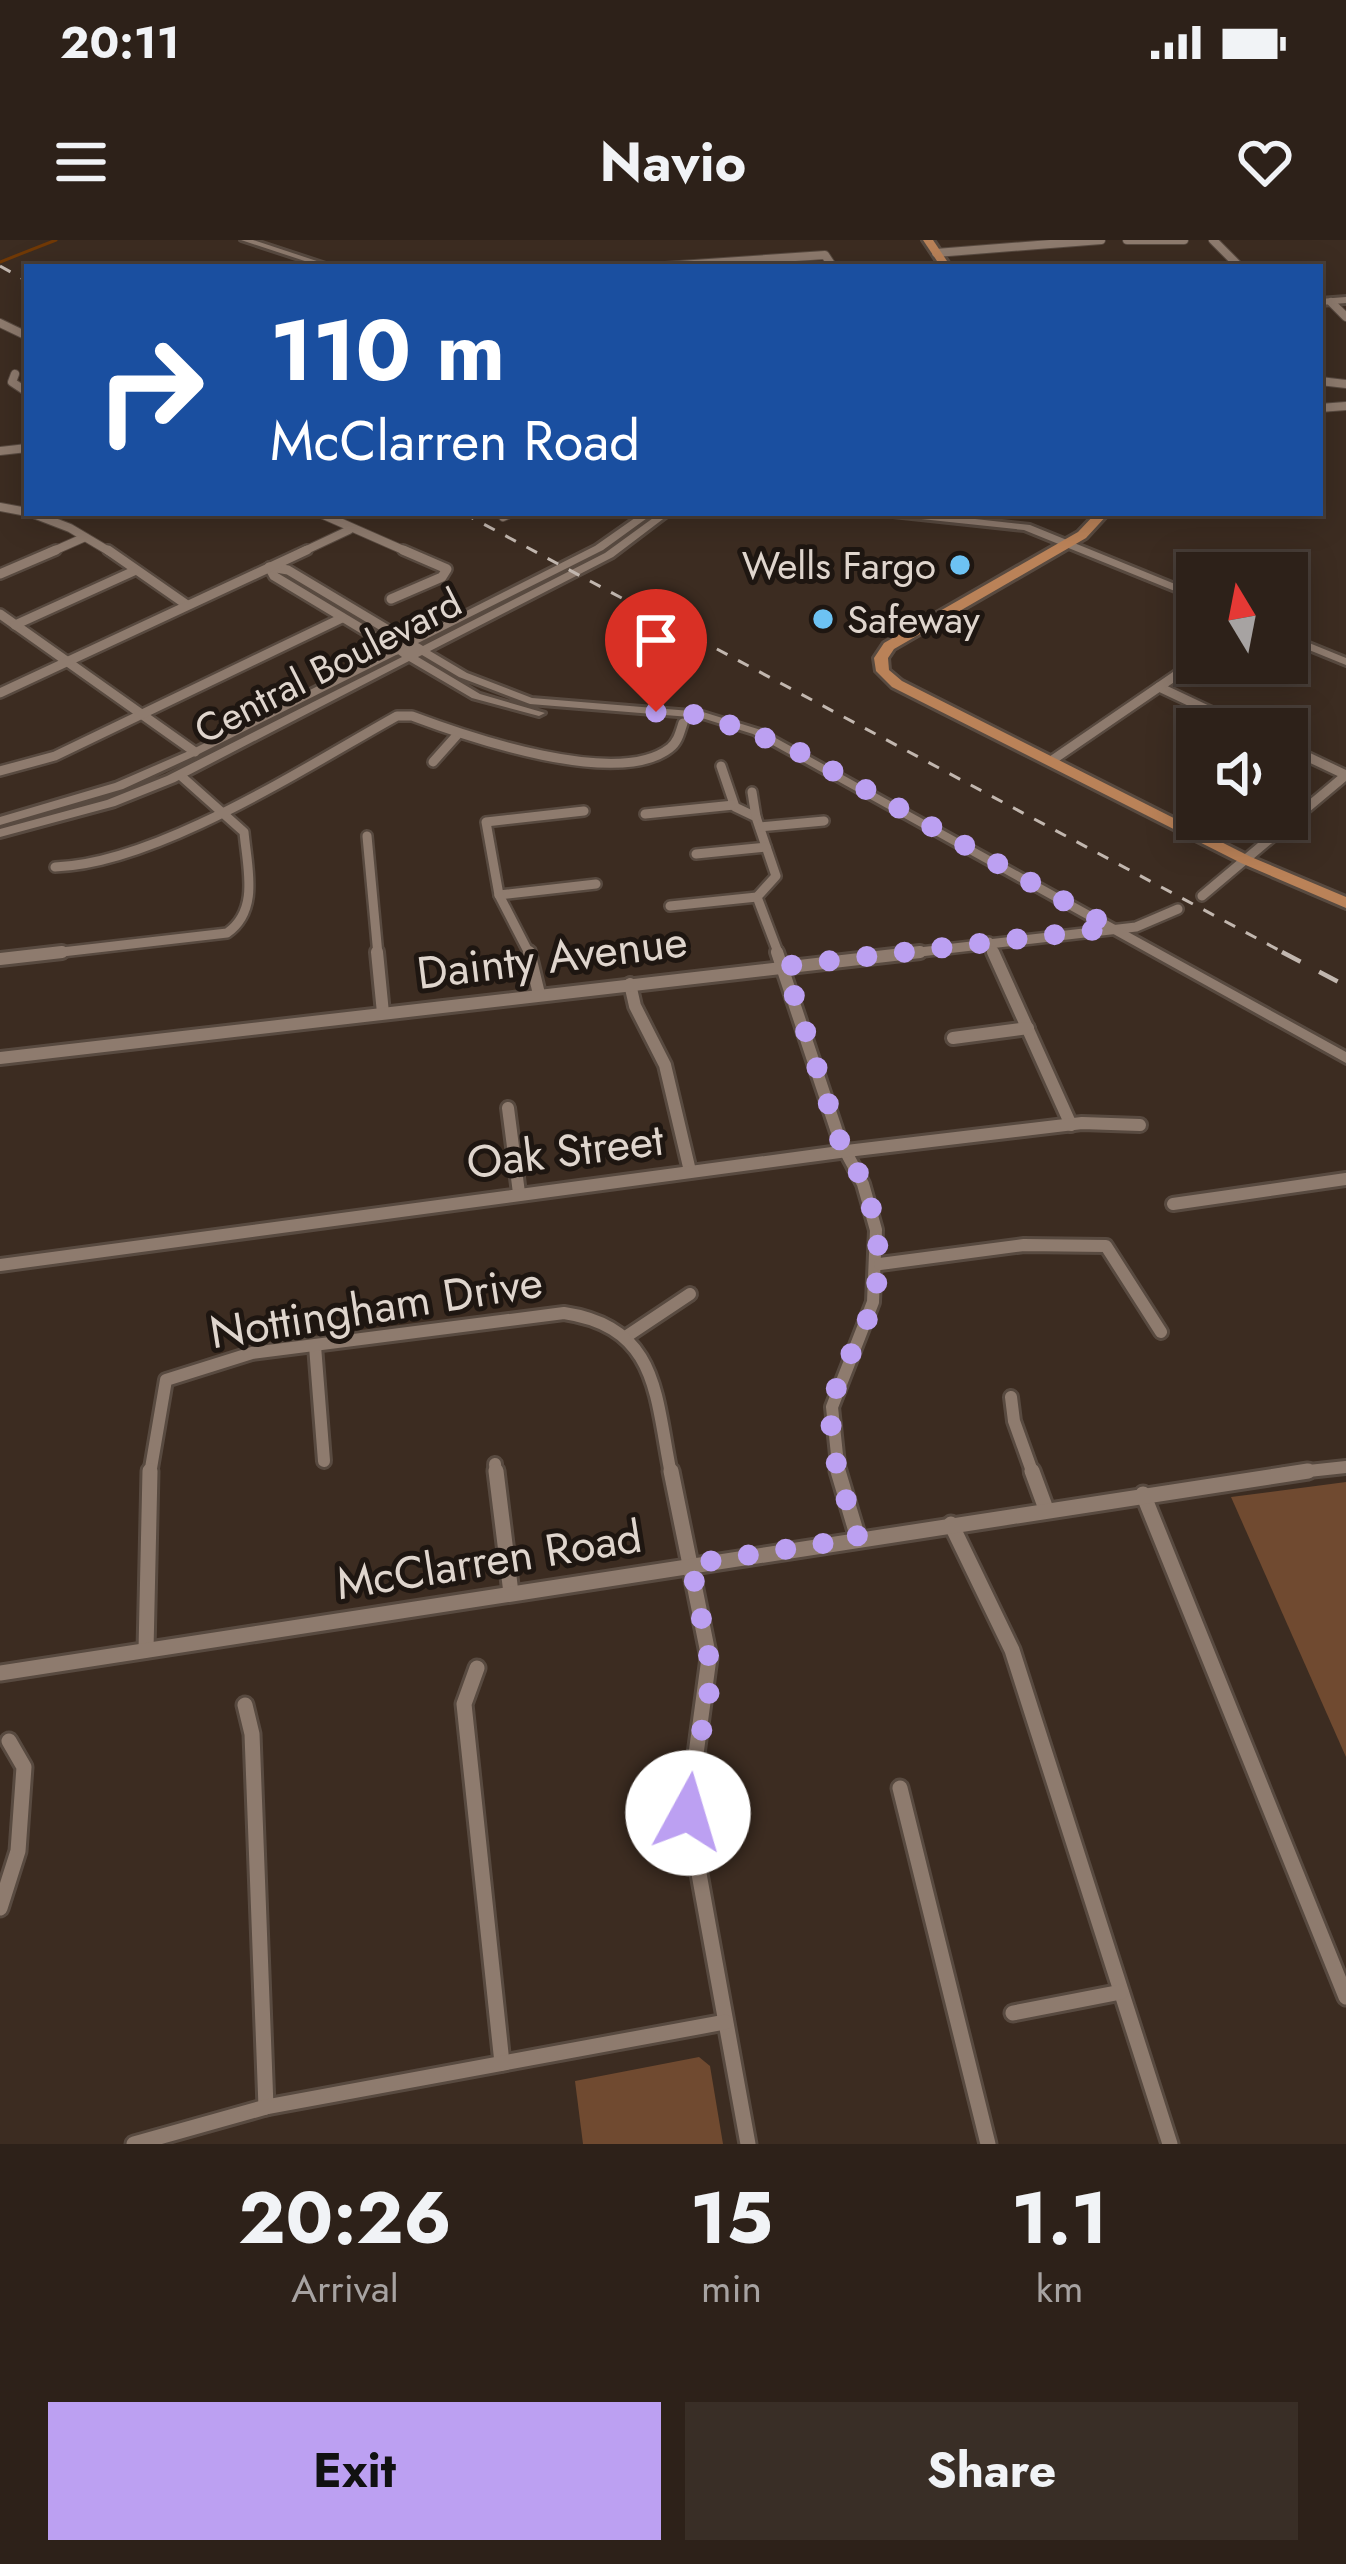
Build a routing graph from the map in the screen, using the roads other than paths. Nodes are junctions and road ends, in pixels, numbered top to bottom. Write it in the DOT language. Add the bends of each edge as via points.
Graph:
graph roads {
  1 [pos="245,240"];
  2 [pos="270,240"];
  3 [pos="928,240"];
  4 [pos="1101,240"];
  5 [pos="1126,240"];
  6 [pos="1184,240"];
  7 [pos="1213,240"];
  8 [pos="1075,242"];
  9 [pos="937,253"];
  10 [pos="321,264"];
  11 [pos="335,264"];
  12 [pos="694,264"];
  13 [pos="831,264"];
  14 [pos="944,264"];
  15 [pos="1237,264"];
  16 [pos="1337,302"];
  17 [pos="1346,316"];
  18 [pos="15,374"];
  19 [pos="24,390"];
  20 [pos="53,516"];
  21 [pos="324,516"];
  22 [pos="655,516"];
  23 [pos="929,516"];
  24 [pos="1008,516"];
  25 [pos="1100,516"];
  26 [pos="349,530"];
  27 [pos="83,538"];
  28 [pos="1076,539"];
  29 [pos="269,567"];
  30 [pos="134,571"];
  31 [pos="0,574"];
  32 [pos="1176,579"];
  33 [pos="1176,587"];
  34 [pos="391,599"];
  35 [pos="187,605"];
  36 [pos="0,614"];
  37 [pos="342,617"];
  38 [pos="15,625"];
  39 [pos="1308,635"];
  40 [pos="1308,644"];
  41 [pos="1308,646"];
  42 [pos="410,650"];
  43 [pos="1342,650"];
  44 [pos="66,661"];
  45 [pos="1346,662"];
  46 [pos="1176,675"];
  47 [pos="1159,687"];
  48 [pos="0,693"];
  49 [pos="1204,708"];
  50 [pos="142,715"];
  51 [pos="683,723"];
  52 [pos="727,724"];
  53 [pos="457,735"];
  54 [pos="195,752"];
  55 [pos="1308,757"];
  56 [pos="1051,761"];
  57 [pos="433,762"];
  58 [pos="721,766"];
  59 [pos="0,771"];
  60 [pos="180,775"];
  61 [pos="1346,775"];
  62 [pos="752,792"];
  63 [pos="734,805"];
  64 [pos="584,811"];
  65 [pos="224,812"];
  66 [pos="645,814"];
  67 [pos="824,820"];
  68 [pos="0,821"];
  69 [pos="758,822"];
  70 [pos="0,833"];
  71 [pos="367,836"];
  72 [pos="766,847"];
  73 [pos="695,854"];
  74 [pos="1246,860"];
  75 [pos="55,867"];
  76 [pos="596,884"];
  77 [pos="499,895"];
  78 [pos="1202,896"];
  79 [pos="757,897"];
  80 [pos="1346,904"];
  81 [pos="670,906"];
  82 [pos="1178,909"];
  83 [pos="1346,917"];
  84 [pos="1112,928"];
  85 [pos="989,943"];
  86 [pos="0,959"];
  87 [pos="785,966"];
  88 [pos="630,984"];
  89 [pos="538,994"];
  90 [pos="383,1012"];
  91 [pos="1028,1028"];
  92 [pos="953,1038"];
  93 [pos="0,1058"];
  94 [pos="1346,1058"];
  95 [pos="508,1108"];
  96 [pos="1071,1124"];
  97 [pos="1140,1125"];
  98 [pos="847,1151"];
  99 [pos="691,1171"];
  100 [pos="1346,1179"];
  101 [pos="519,1193"];
  102 [pos="1173,1204"];
  103 [pos="0,1264"];
  104 [pos="880,1264"];
  105 [pos="690,1294"];
  106 [pos="1161,1332"];
  107 [pos="627,1336"];
  108 [pos="315,1346"];
  109 [pos="1011,1396"];
  110 [pos="323,1461"];
  111 [pos="495,1464"];
  112 [pos="1346,1467"];
  113 [pos="1143,1494"];
  114 [pos="1046,1509"];
  115 [pos="951,1524"];
  116 [pos="858,1538"];
  117 [pos="691,1564"];
  118 [pos="511,1593"];
  119 [pos="146,1650"];
  120 [pos="477,1668"];
  121 [pos="0,1673"];
  122 [pos="245,1705"];
  123 [pos="9,1741"];
  124 [pos="900,1788"];
  125 [pos="0,1909"];
  126 [pos="1121,1992"];
  127 [pos="1346,1997"];
  128 [pos="1012,2013"];
  129 [pos="725,2022"];
  130 [pos="502,2063"];
  131 [pos="266,2107"];
  132 [pos="134,2144"];
  133 [pos="748,2144"];
  134 [pos="988,2144"];
  135 [pos="1170,2144"];
  1 -- 10 [label="street"];
  2 -- 11 [label="street"];
  3 -- 9 [label="main road"];
  4 -- 8 [label="street"];
  5 -- 6 [label="street"];
  7 -- 15 [label="street"];
  8 -- 9 [label="street"];
  9 -- 14 [label="main road"];
  12 -- 13 [label="street" via="826,255"];
  16 -- 17 [label="street"];
  18 -- 19 [label="street" via="12,382"];
  20 -- 27 [label="street"];
  21 -- 26 [label="street"];
  22 -- 42 [label="street, Central Boulevard" via="609,555"];
  23 -- 28 [label="street"];
  24 -- 28 [label="street"];
  25 -- 28 [label="main road"];
  26 -- 29 [label="street"];
  26 -- 34 [label="street" via="447,569"];
  27 -- 30 [label="street"];
  27 -- 31 [label="street"];
  28 -- 32 [label="street"];
  28 -- 33 [label="street"];
  28 -- 56 [label="main road" via="889,646 881,658 897,684"];
  29 -- 35 [label="street"];
  29 -- 37 [label="street"];
  29 -- 42 [label="street" via="288,570"];
  30 -- 35 [label="street"];
  30 -- 38 [label="street"];
  35 -- 44 [label="street"];
  36 -- 38 [label="street"];
  37 -- 42 [label="street"];
  37 -- 50 [label="street"];
  38 -- 44 [label="street"];
  39 -- 43 [label="street"];
  40 -- 43 [label="street"];
  41 -- 45 [label="street"];
  42 -- 51 [label="street" via="500,705"];
  42 -- 52 [label="street" via="530,701 703,715"];
  42 -- 54 [label="street, Central Boulevard"];
  42 -- 60 [label="street, Central Boulevard"];
  44 -- 48 [label="street"];
  44 -- 50 [label="street"];
  46 -- 47 [label="street"];
  47 -- 49 [label="street"];
  47 -- 56 [label="street"];
  50 -- 54 [label="street"];
  50 -- 59 [label="street" via="55,756"];
  51 -- 52 [label="street"];
  51 -- 53 [label="street" via="671,748 635,758 551,756"];
  52 -- 84 [label="street" via="792,748"];
  53 -- 57 [label="street"];
  53 -- 65 [label="street" via="412,716 392,717"];
  54 -- 68 [label="street, Central Boulevard" via="118,786"];
  55 -- 61 [label="street"];
  56 -- 74 [label="main road"];
  58 -- 63 [label="street"];
  60 -- 65 [label="street"];
  60 -- 70 [label="street, Central Boulevard"];
  61 -- 74 [label="street"];
  62 -- 69 [label="street"];
  63 -- 66 [label="street"];
  63 -- 69 [label="street"];
  64 -- 77 [label="street" via="486,822"];
  65 -- 75 [label="street" via="86,866"];
  65 -- 86 [label="street" via="244,832 248,916 239,928"];
  67 -- 69 [label="street"];
  69 -- 72 [label="street"];
  71 -- 90 [label="street"];
  72 -- 73 [label="street"];
  72 -- 79 [label="street" via="776,876"];
  74 -- 78 [label="street"];
  74 -- 80 [label="main road"];
  74 -- 83 [label="main road"];
  76 -- 77 [label="street"];
  77 -- 89 [label="street" via="529,952"];
  79 -- 81 [label="street"];
  79 -- 87 [label="street"];
  82 -- 84 [label="street, Dainty Avenue"];
  84 -- 85 [label="street, Dainty Avenue"];
  84 -- 94 [label="street"];
  85 -- 87 [label="street, Dainty Avenue"];
  85 -- 91 [label="street"];
  87 -- 88 [label="street, Dainty Avenue"];
  87 -- 98 [label="street"];
  88 -- 89 [label="street, Dainty Avenue"];
  88 -- 99 [label="street" via="665,1065"];
  89 -- 90 [label="street, Dainty Avenue"];
  90 -- 93 [label="street, Dainty Avenue"];
  91 -- 92 [label="street"];
  91 -- 96 [label="street"];
  95 -- 101 [label="street"];
  96 -- 97 [label="street, Oak Street"];
  96 -- 98 [label="street, Oak Street"];
  98 -- 99 [label="street, Oak Street"];
  98 -- 104 [label="street" via="877,1229"];
  99 -- 101 [label="street, Oak Street"];
  100 -- 102 [label="street"];
  101 -- 103 [label="street, Oak Street"];
  104 -- 106 [label="street" via="1024,1245 1106,1246"];
  104 -- 116 [label="street" via="878,1292 837,1383 831,1418"];
  105 -- 107 [label="street"];
  107 -- 108 [label="street, Nottingham Drive" via="591,1317 540,1313"];
  107 -- 117 [label="street" via="652,1381"];
  108 -- 110 [label="street"];
  108 -- 119 [label="street, Nottingham Drive" via="252,1353 166,1380 149,1451"];
  109 -- 114 [label="street"];
  111 -- 118 [label="street"];
  112 -- 113 [label="street, McClarren Road"];
  113 -- 114 [label="street, McClarren Road"];
  113 -- 127 [label="street"];
  114 -- 115 [label="street, McClarren Road"];
  115 -- 116 [label="street, McClarren Road"];
  115 -- 126 [label="street" via="1012,1650"];
  116 -- 117 [label="street, McClarren Road"];
  117 -- 118 [label="street, McClarren Road"];
  117 -- 129 [label="street" via="709,1703 688,1813"];
  118 -- 119 [label="street, McClarren Road"];
  119 -- 121 [label="street, McClarren Road"];
  120 -- 130 [label="street" via="464,1704"];
  122 -- 131 [label="street"];
  123 -- 125 [label="street" via="24,1767 18,1851"];
  124 -- 134 [label="street"];
  126 -- 128 [label="street"];
  126 -- 135 [label="street"];
  129 -- 130 [label="street"];
  129 -- 133 [label="street"];
  130 -- 131 [label="street"];
  131 -- 132 [label="street"];
}
